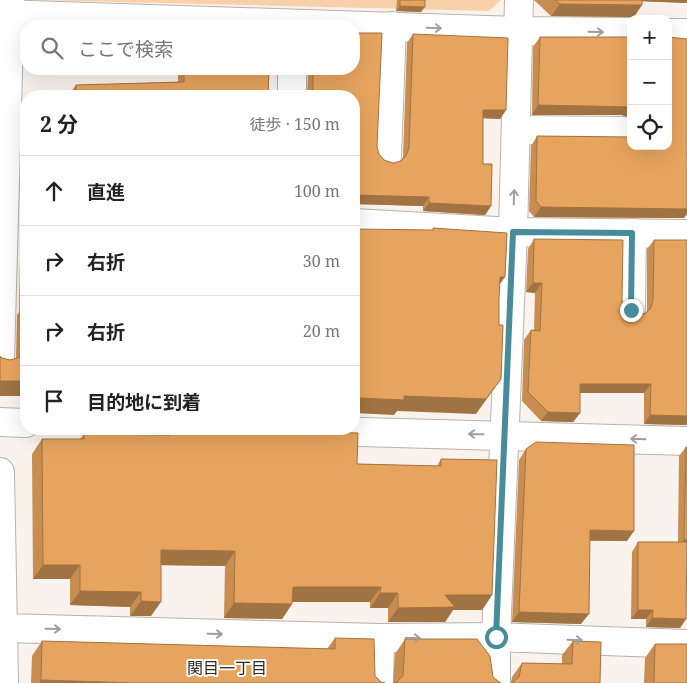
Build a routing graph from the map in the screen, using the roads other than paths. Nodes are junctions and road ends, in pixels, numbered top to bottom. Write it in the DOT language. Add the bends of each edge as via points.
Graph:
graph roads {
  1 [pos="519,0"];
  2 [pos="7,10"];
  3 [pos="212,20"];
  4 [pos="360,25"];
  5 [pos="392,26"];
  6 [pos="518,31"];
  7 [pos="627,32"];
  8 [pos="672,33"];
  9 [pos="687,33"];
  10 [pos="292,75"];
  11 [pos="292,90"];
  12 [pos="517,130"];
  13 [pos="622,131"];
  14 [pos="387,156"];
  15 [pos="15,213"];
  16 [pos="360,223"];
  17 [pos="513,232"];
  18 [pos="632,233"];
  19 [pos="687,234"];
  20 [pos="631,310"];
  21 [pos="0,359"];
  22 [pos="0,422"];
  23 [pos="20,423"];
  24 [pos="360,432"];
  25 [pos="505,435"];
  26 [pos="687,440"];
  27 [pos="0,472"];
  28 [pos="4,628"];
  29 [pos="496,637"];
  30 [pos="380,638"];
  31 [pos="687,644"];
  32 [pos="4,683"];
  33 [pos="379,683"];
  34 [pos="496,683"];
  1 -- 6 [label="street"];
  2 -- 3 [label="street"];
  2 -- 15 [label="street"];
  4 -- 5 [label="street"];
  5 -- 6 [label="street, one-way"];
  5 -- 14 [label="street"];
  6 -- 7 [label="street, one-way"];
  6 -- 12 [label="street"];
  8 -- 9 [label="street"];
  10 -- 11 [label="street"];
  12 -- 13 [label="street"];
  17 -- 12 [label="street, one-way"];
  15 -- 21 [label="street"];
  16 -- 17 [label="street"];
  17 -- 18 [label="street"];
  17 -- 25 [label="street"];
  18 -- 19 [label="street"];
  18 -- 20 [label="street"];
  22 -- 23 [label="street"];
  25 -- 24 [label="street, one-way"];
  26 -- 25 [label="street, one-way"];
  25 -- 29 [label="street"];
  27 -- 28 [label="street"];
  28 -- 30 [label="street, one-way"];
  28 -- 32 [label="street"];
  30 -- 29 [label="street, one-way"];
  29 -- 31 [label="street, one-way"];
  29 -- 34 [label="street"];
  30 -- 33 [label="street"];
}
